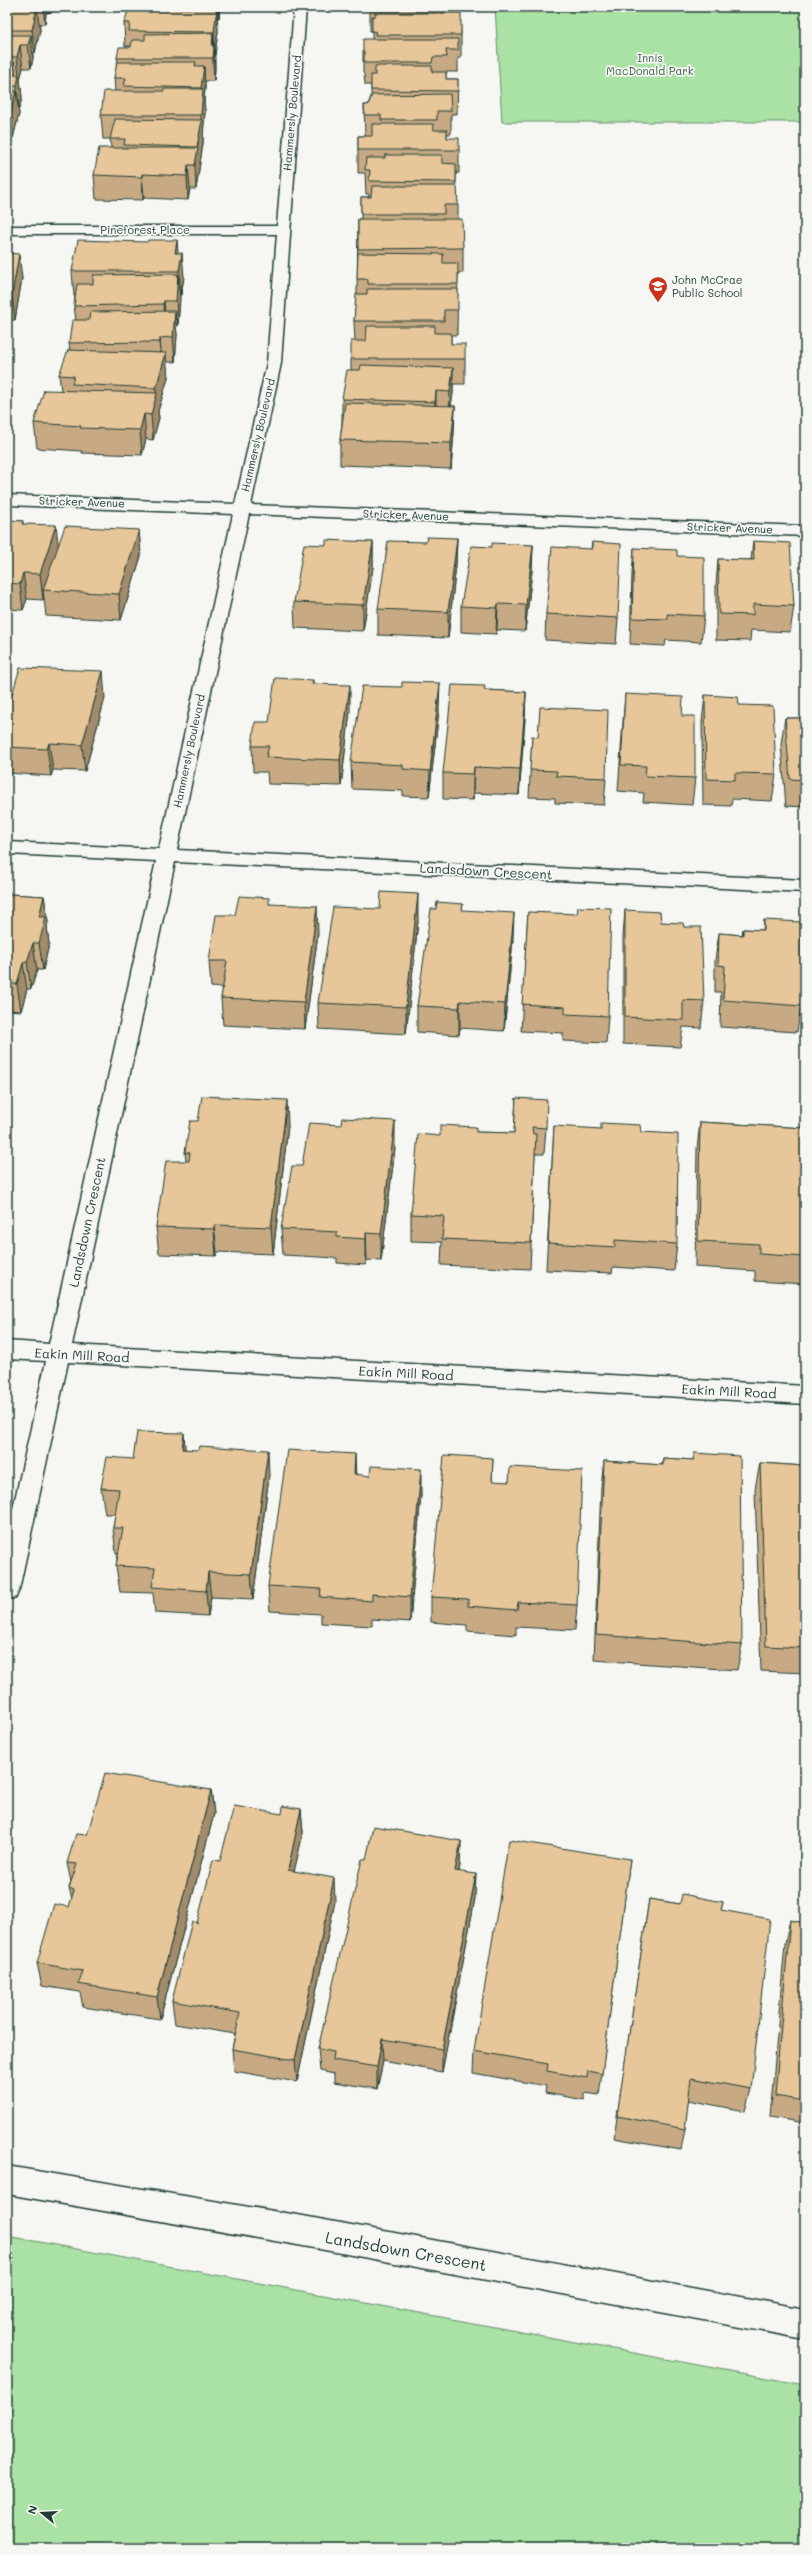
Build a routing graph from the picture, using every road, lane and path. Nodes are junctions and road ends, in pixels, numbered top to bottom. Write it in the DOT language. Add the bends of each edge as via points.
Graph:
graph roads {
  1 [pos="300,7"];
  2 [pos="7,230"];
  3 [pos="283,230"];
  4 [pos="7,500"];
  5 [pos="242,509"];
  6 [pos="805,531"];
  7 [pos="7,848"];
  8 [pos="167,855"];
  9 [pos="805,886"];
  10 [pos="7,1350"];
  11 [pos="59,1353"];
  12 [pos="805,1395"];
  13 [pos="7,1590"];
  14 [pos="7,2180"];
  15 [pos="805,2324"];
  1 -- 3 [label="street, Hammersly Boulevard"];
  2 -- 3 [label="street, Pineforest Place"];
  3 -- 5 [label="street, Hammersly Boulevard" via="274,363"];
  4 -- 5 [label="street, Stricker Avenue"];
  5 -- 6 [label="street, Stricker Avenue"];
  5 -- 8 [label="street, Hammersly Boulevard"];
  7 -- 8 [label="street, Landsdown Crescent"];
  8 -- 9 [label="street, Landsdown Crescent"];
  8 -- 11 [label="street, Landsdown Crescent"];
  10 -- 11 [label="street, Eakin Mill Road"];
  11 -- 12 [label="street, Eakin Mill Road"];
  11 -- 13 [label="street, Landsdown Crescent"];
  14 -- 15 [label="street, Landsdown Crescent" via="303,2231"];
}
